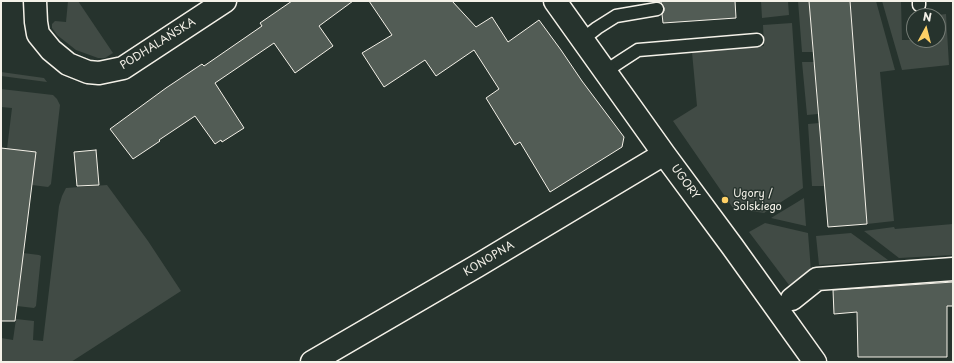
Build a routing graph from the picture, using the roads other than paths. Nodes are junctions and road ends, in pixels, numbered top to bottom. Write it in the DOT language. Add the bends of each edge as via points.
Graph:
graph roads {
  1 [pos="35,1"];
  2 [pos="225,1"];
  3 [pos="555,1"];
  4 [pos="657,8"];
  5 [pos="583,39"];
  6 [pos="757,40"];
  7 [pos="606,71"];
  8 [pos="664,154"];
  9 [pos="953,269"];
  10 [pos="792,299"];
  11 [pos="312,362"];
  12 [pos="815,362"];
  1 -- 2 [label="street, PODHALAŃSKA" via="38,34 51,50 68,64 88,72 99,73 123,68"];
  3 -- 5 [label="street, UGORY"];
  4 -- 5 [label="lane" via="616,16"];
  5 -- 7 [label="street, UGORY"];
  6 -- 7 [label="lane" via="638,50"];
  7 -- 8 [label="street, UGORY"];
  8 -- 11 [label="street, KONOPNA"];
  8 -- 12 [label="street, UGORY"];
  9 -- 10 [label="street" via="816,279"];
}
